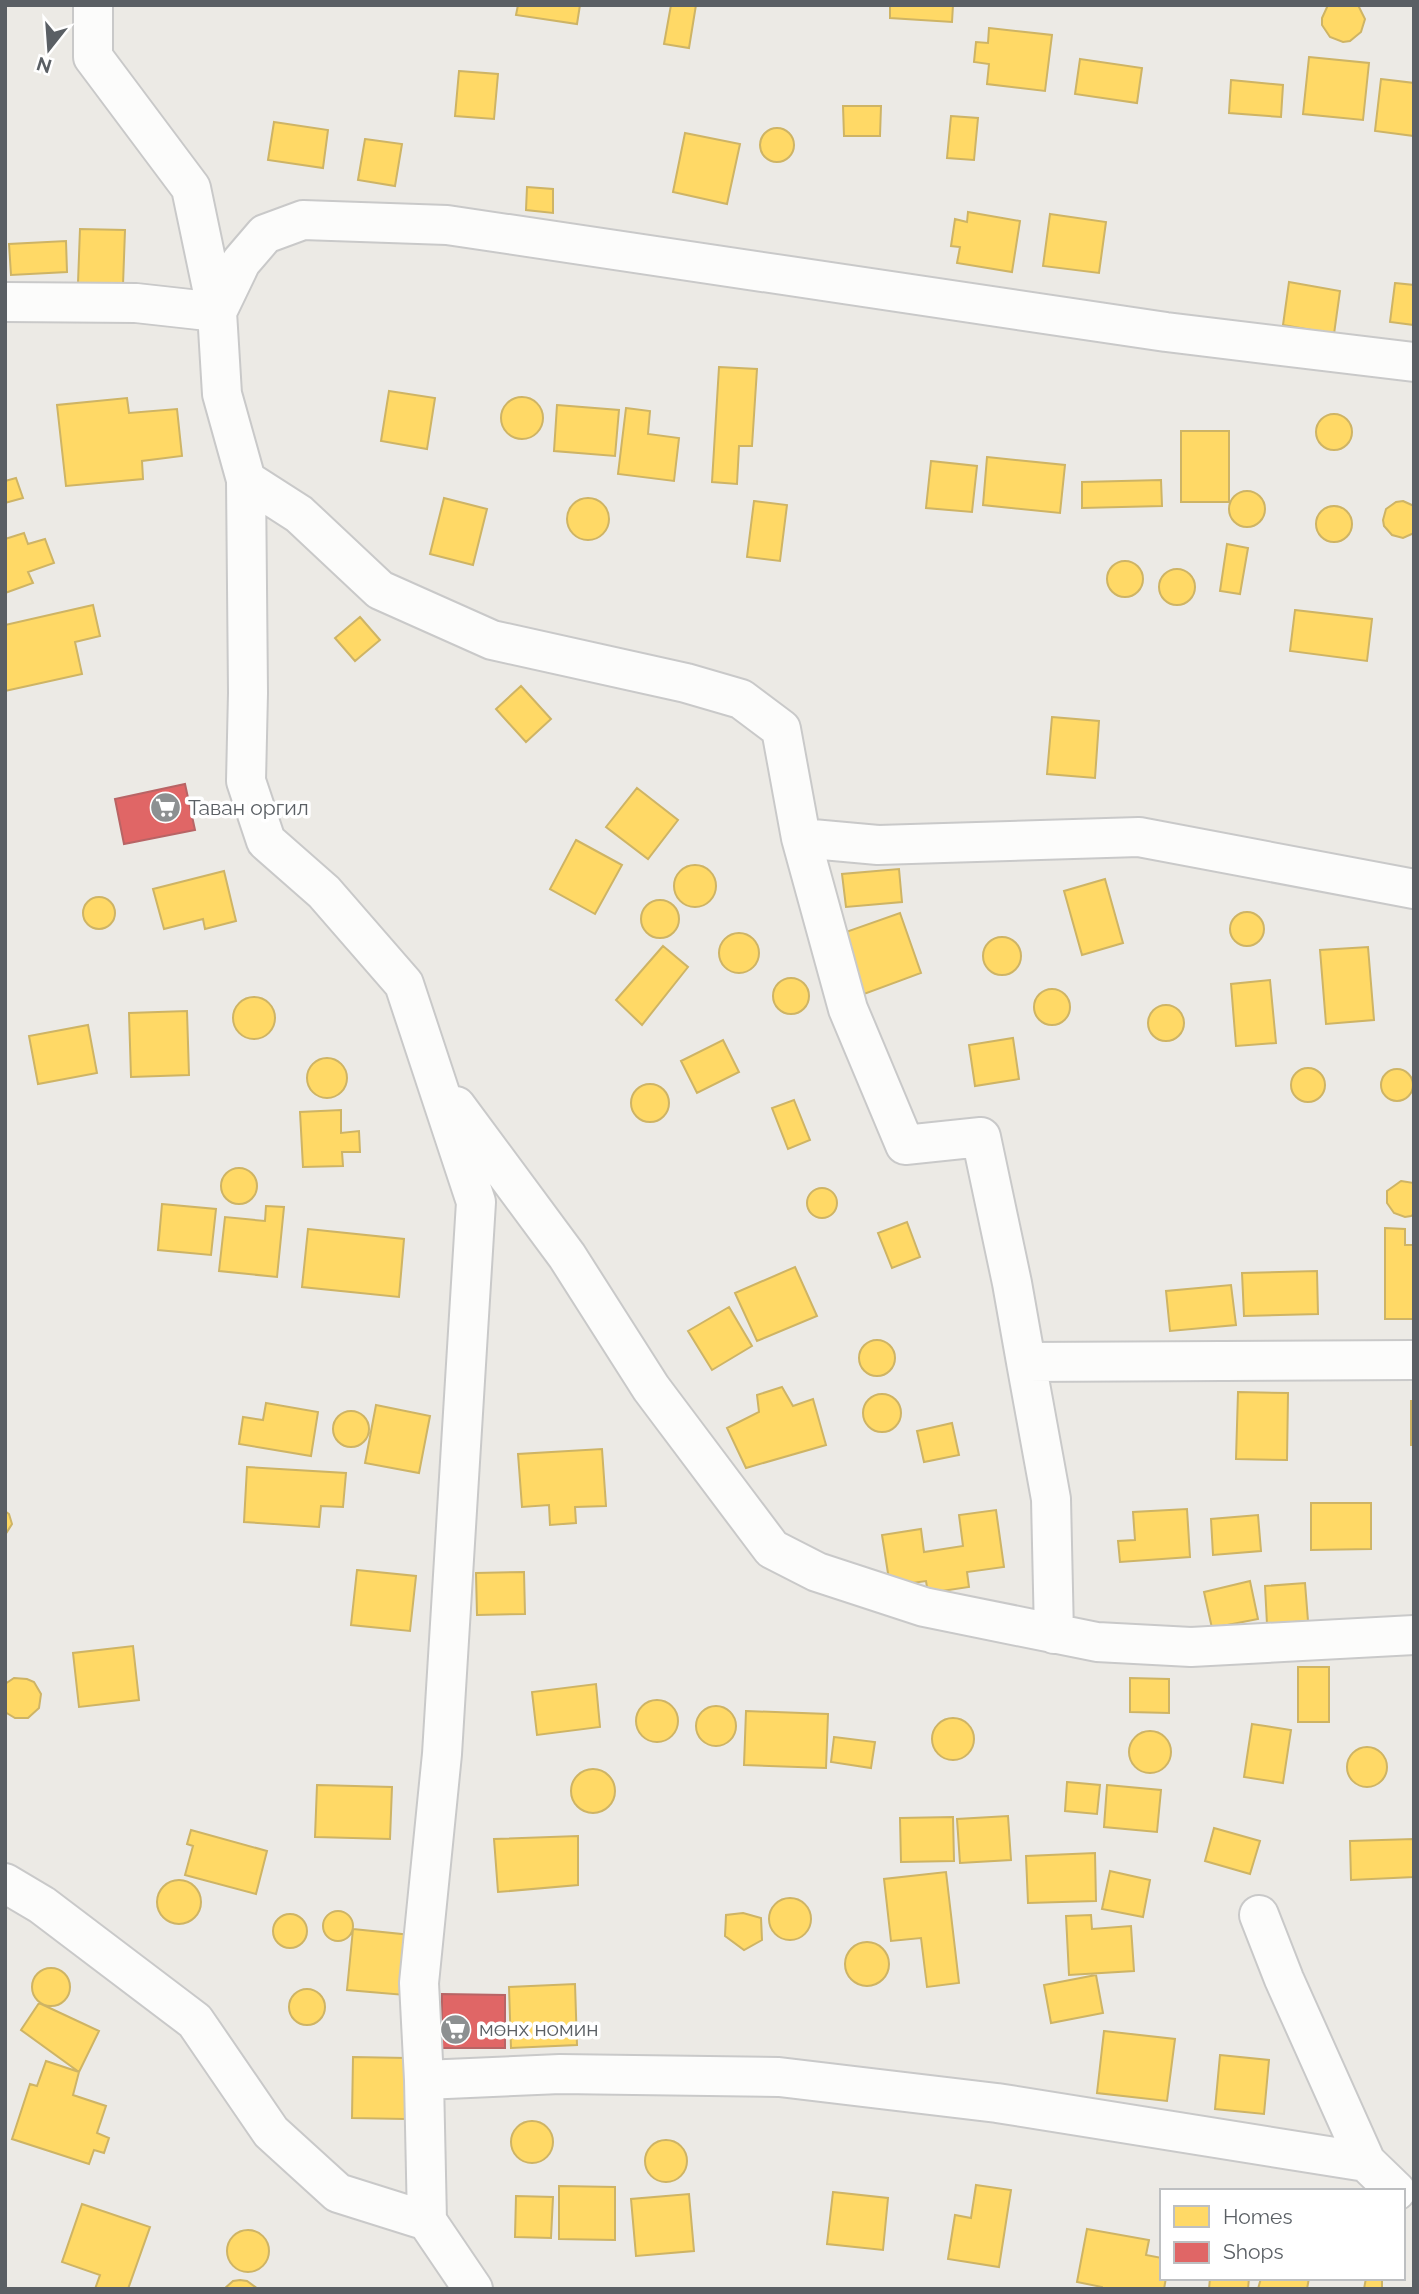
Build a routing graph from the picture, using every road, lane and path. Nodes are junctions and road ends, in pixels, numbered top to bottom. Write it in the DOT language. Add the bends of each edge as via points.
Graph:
graph roads {
  1 [pos="93,5"];
  2 [pos="5,302"];
  3 [pos="217,312"];
  4 [pos="1414,362"];
  5 [pos="246,480"];
  6 [pos="801,838"];
  7 [pos="1414,889"];
  8 [pos="434,1076"];
  9 [pos="1414,1360"];
  10 [pos="1026,1362"];
  11 [pos="1054,1634"];
  12 [pos="1414,1635"];
  13 [pos="5,1882"];
  14 [pos="1259,1915"];
  15 [pos="424,2080"];
  16 [pos="1366,2162"];
  17 [pos="1394,2189"];
  18 [pos="426,2221"];
  19 [pos="473,2289"];
  1 -- 3 [label="street" via="93,57 191,188"];
  2 -- 3 [label="street" via="136,303"];
  3 -- 4 [label="street" via="241,262 265,234 303,220 447,225 1166,332"];
  3 -- 5 [label="street" via="222,394"];
  5 -- 6 [label="street" via="299,514 380,590 492,640 741,699 781,729"];
  5 -- 8 [label="street" via="246,780 266,841 324,892 404,984"];
  6 -- 7 [label="street" via="878,845 1139,837"];
  6 -- 10 [label="street" via="848,1009 905,1144 981,1137"];
  8 -- 11 [label="street" via="567,1256 651,1388 772,1549 817,1572 924,1607"];
  8 -- 15 [label="street" via="476,1202 442,1754 419,1983"];
  9 -- 10 [label="street"];
  10 -- 11 [label="street" via="1051,1499"];
  11 -- 12 [label="street" via="1097,1642 1191,1647"];
  13 -- 18 [label="street" via="74,1928 195,2021 271,2132 338,2193"];
  14 -- 16 [label="street"];
  15 -- 16 [label="street" via="559,2074 779,2077 997,2103"];
  15 -- 18 [label="street"];
  16 -- 17 [label="street"];
  18 -- 19 [label="street"];
}
